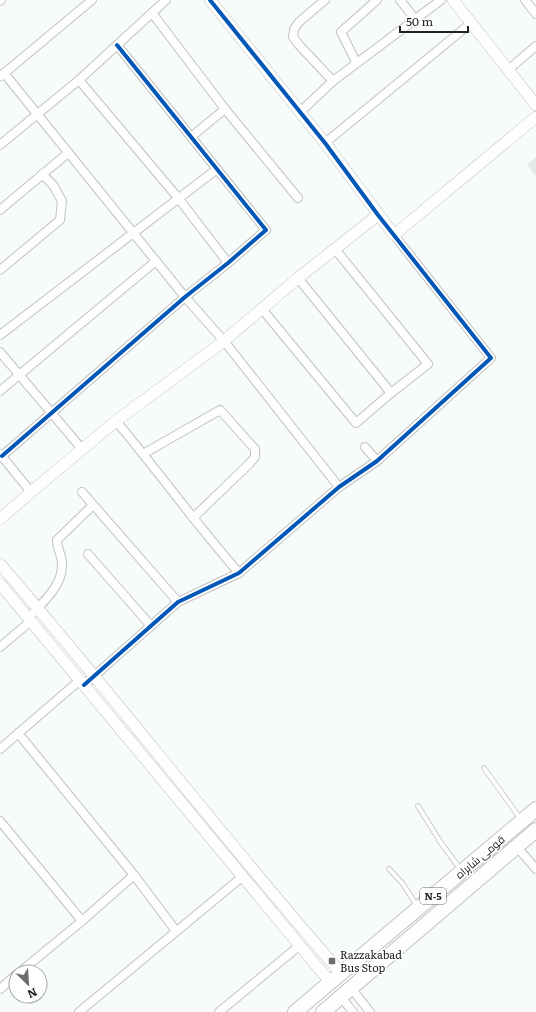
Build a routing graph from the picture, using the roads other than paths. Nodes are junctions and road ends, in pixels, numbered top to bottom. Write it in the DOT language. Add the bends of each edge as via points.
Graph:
graph roads {
  1 [pos="92,0"];
  2 [pos="166,0"];
  3 [pos="325,0"];
  4 [pos="377,0"];
  5 [pos="400,0"];
  6 [pos="441,0"];
  7 [pos="453,0"];
  8 [pos="525,0"];
  9 [pos="215,2"];
  10 [pos="152,13"];
  11 [pos="536,14"];
  12 [pos="415,19"];
  13 [pos="471,23"];
  14 [pos="117,45"];
  15 [pos="536,46"];
  16 [pos="356,62"];
  17 [pos="508,70"];
  18 [pos="2,75"];
  19 [pos="79,80"];
  20 [pos="332,81"];
  21 [pos="536,105"];
  22 [pos="224,109"];
  23 [pos="300,112"];
  24 [pos="37,114"];
  25 [pos="536,116"];
  26 [pos="191,137"];
  27 [pos="325,143"];
  28 [pos="0,145"];
  29 [pos="68,153"];
  30 [pos="217,169"];
  31 [pos="42,174"];
  32 [pos="298,198"];
  33 [pos="179,199"];
  34 [pos="0,210"];
  35 [pos="378,215"];
  36 [pos="133,233"];
  37 [pos="394,235"];
  38 [pos="336,249"];
  39 [pos="156,261"];
  40 [pos="228,263"];
  41 [pos="0,270"];
  42 [pos="298,278"];
  43 [pos="185,297"];
  44 [pos="262,309"];
  45 [pos="0,335"];
  46 [pos="224,341"];
  47 [pos="0,352"];
  48 [pos="20,375"];
  49 [pos="0,391"];
  50 [pos="391,393"];
  51 [pos="51,413"];
  52 [pos="116,421"];
  53 [pos="365,447"];
  54 [pos="82,449"];
  55 [pos="143,454"];
  56 [pos="1,455"];
  57 [pos="377,461"];
  58 [pos="339,487"];
  59 [pos="31,492"];
  60 [pos="82,492"];
  61 [pos="94,505"];
  62 [pos="193,518"];
  63 [pos="0,519"];
  64 [pos="88,554"];
  65 [pos="0,564"];
  66 [pos="239,573"];
  67 [pos="0,584"];
  68 [pos="178,602"];
  69 [pos="38,608"];
  70 [pos="30,619"];
  71 [pos="151,626"];
  72 [pos="0,647"];
  73 [pos="94,676"];
  74 [pos="82,682"];
  75 [pos="126,714"];
  76 [pos="115,723"];
  77 [pos="18,733"];
  78 [pos="0,749"];
  79 [pos="484,768"];
  80 [pos="418,806"];
  81 [pos="536,809"];
  82 [pos="522,821"];
  83 [pos="2,826"];
  84 [pos="536,830"];
  85 [pos="516,847"];
  86 [pos="389,869"];
  87 [pos="536,869"];
  88 [pos="462,872"];
  89 [pos="134,875"];
  90 [pos="242,877"];
  91 [pos="418,908"];
  92 [pos="82,921"];
  93 [pos="176,931"];
  94 [pos="299,946"];
  95 [pos="30,964"];
  96 [pos="336,978"];
  97 [pos="8,982"];
  98 [pos="0,988"];
  99 [pos="346,993"];
  100 [pos="79,1012"];
  101 [pos="220,1012"];
  102 [pos="295,1012"];
  103 [pos="323,1012"];
  104 [pos="353,1012"];
  105 [pos="370,1012"];
  1 -- 18 [label="street"];
  2 -- 10 [label="street"];
  3 -- 20 [label="street" via="299,22 294,29 293,37"];
  4 -- 16 [label="street" via="341,32"];
  5 -- 12 [label="street"];
  6 -- 12 [label="street"];
  7 -- 13 [label="street"];
  8 -- 11 [label="street"];
  9 -- 23 [label="street"];
  10 -- 14 [label="street"];
  10 -- 22 [label="street"];
  12 -- 16 [label="street"];
  13 -- 17 [label="street"];
  13 -- 27 [label="street"];
  14 -- 19 [label="street"];
  14 -- 26 [label="street"];
  15 -- 17 [label="street"];
  16 -- 20 [label="street"];
  17 -- 21 [label="street"];
  18 -- 24 [label="street"];
  19 -- 24 [label="street"];
  19 -- 33 [label="street"];
  20 -- 23 [label="street"];
  22 -- 26 [label="street"];
  22 -- 32 [label="street"];
  23 -- 27 [label="street"];
  24 -- 28 [label="street"];
  24 -- 29 [label="street"];
  25 -- 37 [label="street"];
  26 -- 30 [label="street"];
  27 -- 35 [label="street"];
  29 -- 31 [label="street"];
  29 -- 36 [label="street"];
  30 -- 33 [label="street"];
  30 -- 40 [label="street" via="266,230"];
  31 -- 34 [label="street"];
  31 -- 41 [label="street" via="53,185 62,201 60,220"];
  33 -- 36 [label="street"];
  33 -- 40 [label="street"];
  35 -- 37 [label="street"];
  35 -- 38 [label="street"];
  36 -- 39 [label="street"];
  36 -- 45 [label="street"];
  37 -- 57 [label="street" via="491,358"];
  38 -- 42 [label="street"];
  38 -- 50 [label="street" via="428,364"];
  39 -- 43 [label="street"];
  39 -- 48 [label="street"];
  40 -- 43 [label="street"];
  42 -- 44 [label="street"];
  42 -- 50 [label="street"];
  43 -- 46 [label="street"];
  43 -- 51 [label="street"];
  44 -- 46 [label="street"];
  44 -- 50 [label="street" via="356,423"];
  46 -- 52 [label="street"];
  46 -- 58 [label="street"];
  47 -- 48 [label="street"];
  48 -- 49 [label="street"];
  48 -- 51 [label="street"];
  51 -- 54 [label="street"];
  51 -- 56 [label="street"];
  52 -- 54 [label="street"];
  52 -- 55 [label="street"];
  53 -- 57 [label="street"];
  54 -- 59 [label="street"];
  55 -- 62 [label="street"];
  55 -- 62 [label="street" via="220,410 255,449 255,457 250,463"];
  56 -- 59 [label="street"];
  57 -- 58 [label="street"];
  58 -- 66 [label="street"];
  59 -- 63 [label="street"];
  60 -- 61 [label="street"];
  61 -- 68 [label="street"];
  61 -- 69 [label="street" via="57,540 62,559 59,582"];
  62 -- 66 [label="street"];
  64 -- 71 [label="street"];
  65 -- 69 [label="street"];
  66 -- 68 [label="street"];
  67 -- 70 [label="street"];
  68 -- 71 [label="street"];
  69 -- 70 [label="street"];
  69 -- 73 [label="street"];
  70 -- 72 [label="street"];
  70 -- 74 [label="street"];
  71 -- 73 [label="street"];
  73 -- 74 [label="street"];
  73 -- 75 [label="street"];
  74 -- 76 [label="street"];
  74 -- 77 [label="street"];
  75 -- 76 [label="street"];
  75 -- 96 [label="street" via="299,925"];
  76 -- 90 [label="street"];
  77 -- 78 [label="street"];
  77 -- 89 [label="street"];
  79 -- 82 [label="lane"];
  80 -- 88 [label="lane"];
  81 -- 82 [label="highway, قومی شاہراہ / N-5"];
  82 -- 88 [label="highway, قومی شاہراہ / N-5"];
  83 -- 92 [label="street"];
  84 -- 85 [label="highway, قومی شاہراہ / N-5"];
  85 -- 87 [label="street"];
  85 -- 99 [label="highway, قومی شاہراہ / N-5"];
  86 -- 91 [label="lane" via="403,884"];
  88 -- 91 [label="highway, قومی شاہراہ / N-5"];
  89 -- 92 [label="street"];
  89 -- 93 [label="street"];
  90 -- 93 [label="street"];
  90 -- 94 [label="street"];
  91 -- 96 [label="highway, قومی شاہراہ / N-5"];
  92 -- 95 [label="street"];
  93 -- 100 [label="street"];
  94 -- 96 [label="street"];
  94 -- 101 [label="street"];
  96 -- 102 [label="highway, قومی شاہراہ / N-5"];
  97 -- 98 [label="street"];
  99 -- 103 [label="highway, قومی شاہراہ / N-5"];
  99 -- 104 [label="street"];
  99 -- 105 [label="street"];
}
